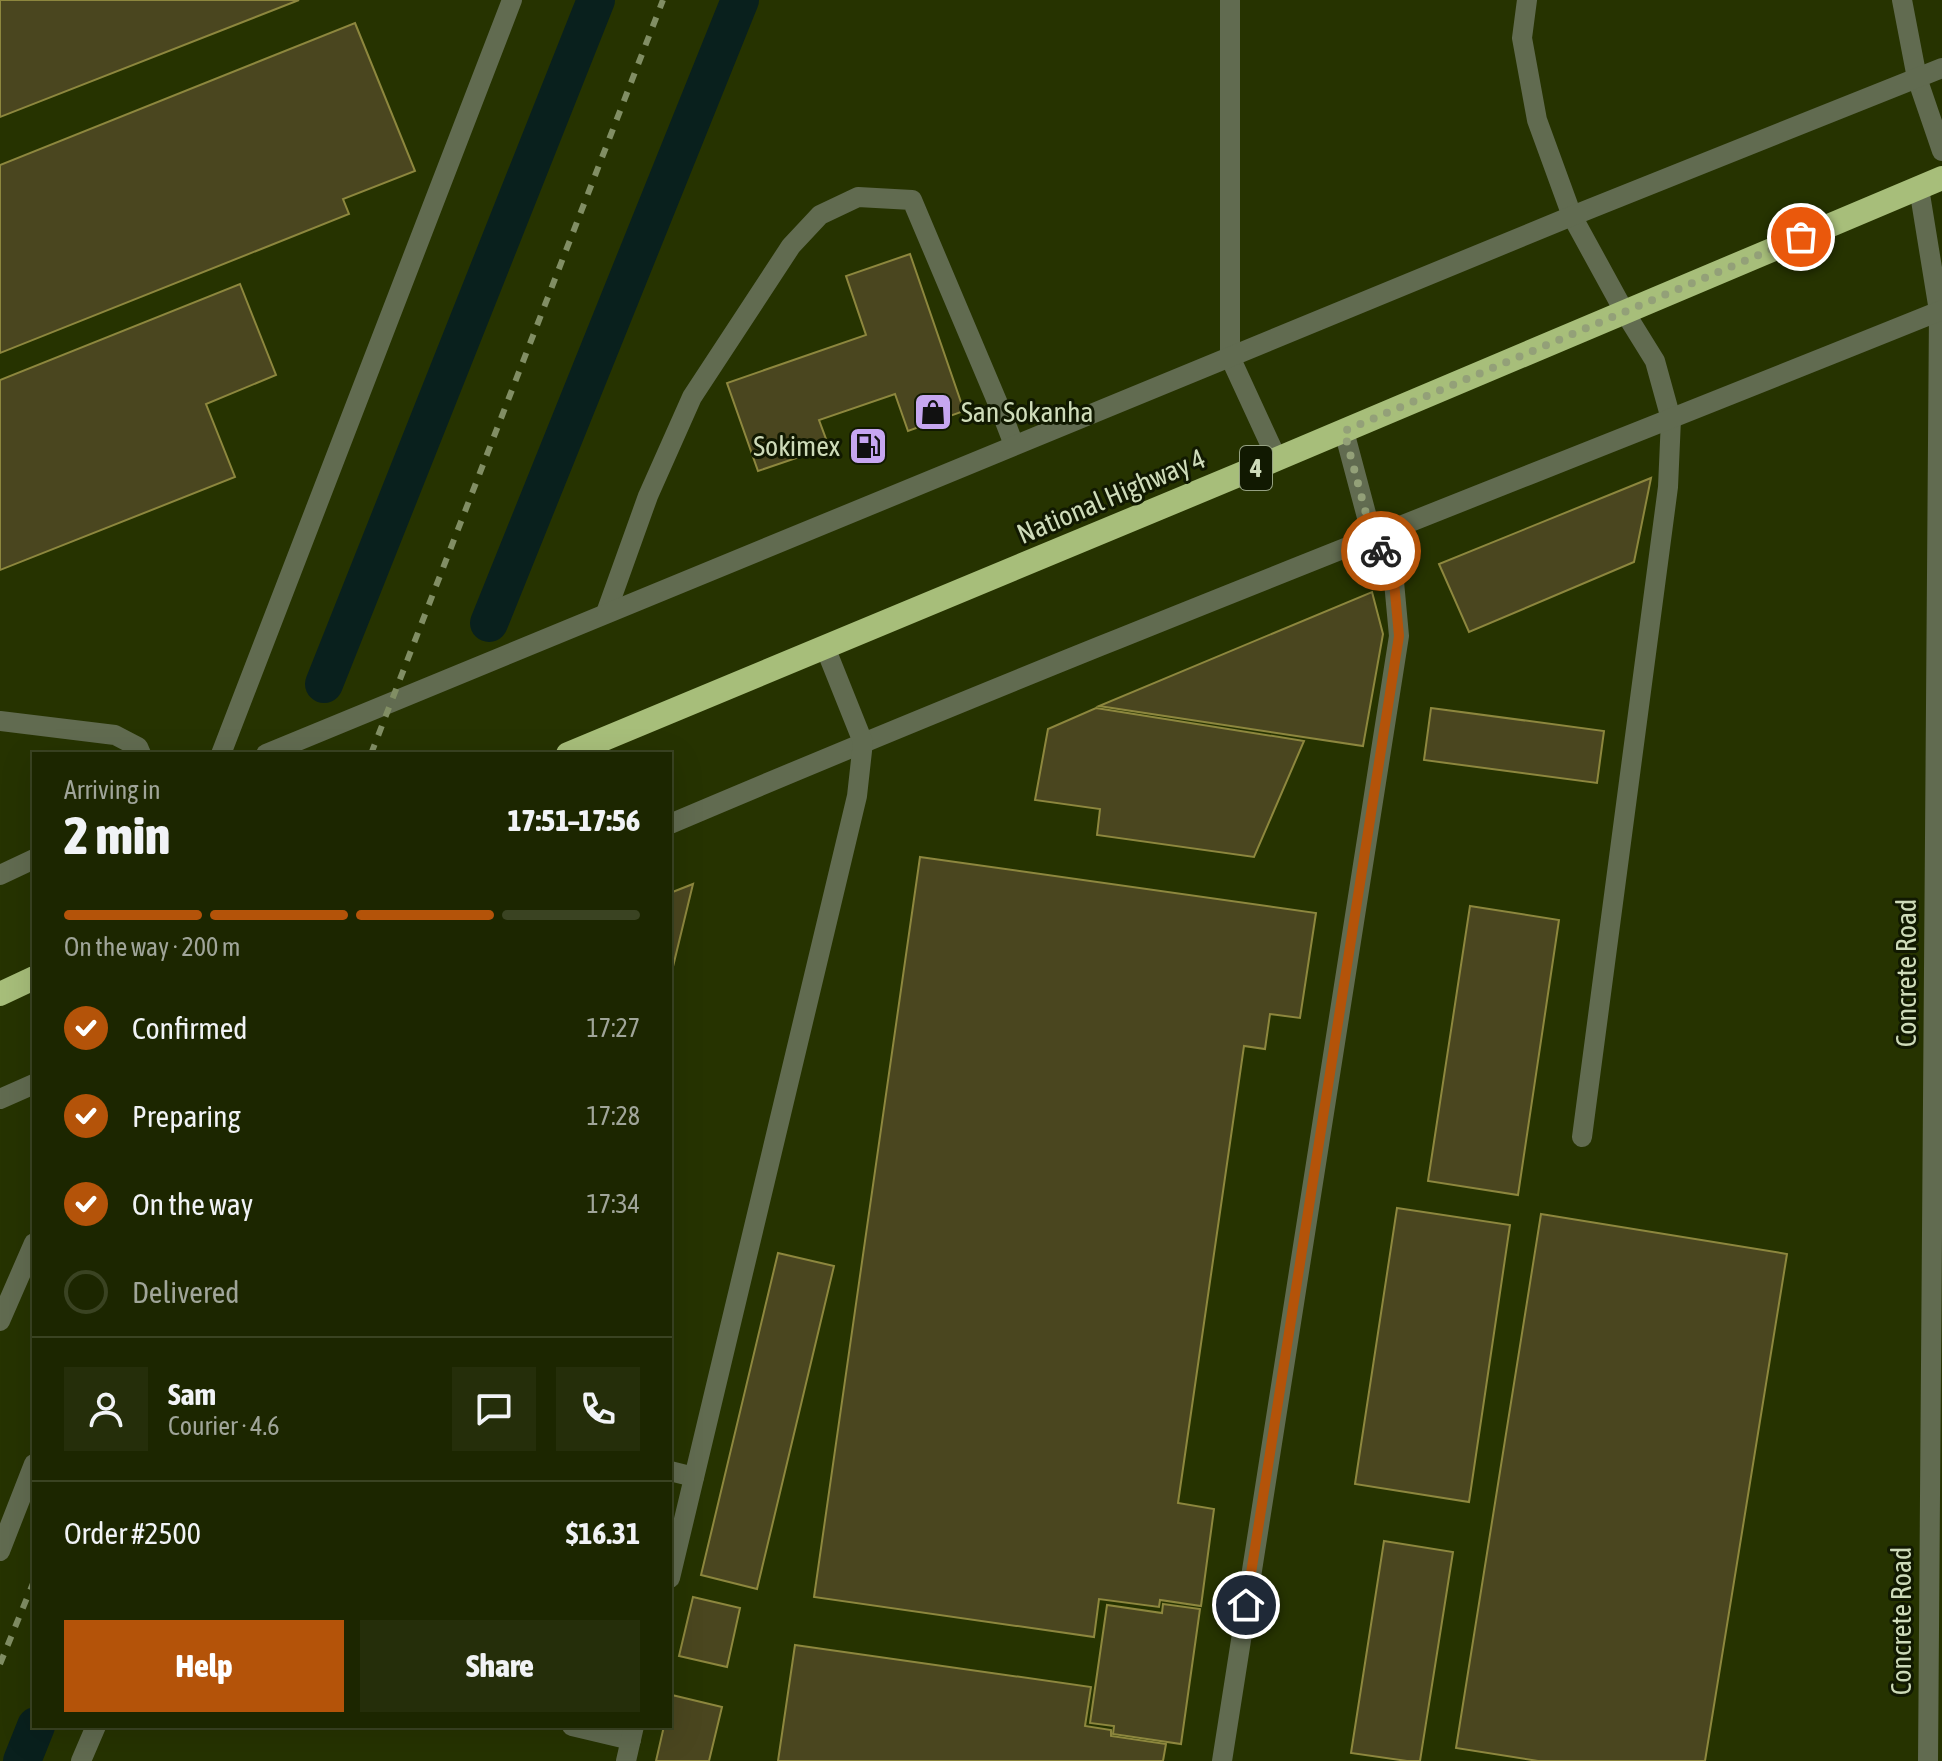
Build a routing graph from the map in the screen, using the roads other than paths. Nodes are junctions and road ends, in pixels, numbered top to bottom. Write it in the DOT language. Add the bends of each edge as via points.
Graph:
graph roads {
  1 [pos="512,0"];
  2 [pos="1230,0"];
  3 [pos="1527,0"];
  4 [pos="1902,0"];
  5 [pos="1942,68"];
  6 [pos="1917,78"];
  7 [pos="1942,151"];
  8 [pos="1942,178"];
  9 [pos="1919,188"];
  10 [pos="1572,216"];
  11 [pos="1941,310"];
  12 [pos="1624,311"];
  13 [pos="1230,357"];
  14 [pos="1671,419"];
  15 [pos="1344,431"];
  16 [pos="1014,445"];
  17 [pos="1277,459"];
  18 [pos="1372,536"];
  19 [pos="606,613"];
  20 [pos="825,647"];
  21 [pos="0,721"];
  22 [pos="863,742"];
  23 [pos="140,752"];
  24 [pos="222,752"];
  25 [pos="271,752"];
  26 [pos="573,752"];
  27 [pos="672,823"];
  28 [pos="32,860"];
  29 [pos="0,875"];
  30 [pos="32,979"];
  31 [pos="0,994"];
  32 [pos="32,1085"];
  33 [pos="0,1099"];
  34 [pos="1582,1137"];
  35 [pos="32,1248"];
  36 [pos="0,1321"];
  37 [pos="32,1469"];
  38 [pos="672,1472"];
  39 [pos="694,1477"];
  40 [pos="0,1551"];
  41 [pos="672,1570"];
  42 [pos="95,1728"];
  43 [pos="589,1728"];
  44 [pos="633,1733"];
  45 [pos="81,1761"];
  46 [pos="626,1761"];
  47 [pos="1222,1761"];
  48 [pos="1928,1761"];
  1 -- 24 [label="street"];
  2 -- 13 [label="street"];
  3 -- 10 [label="street" via="1522,38 1537,120"];
  4 -- 6 [label="street"];
  5 -- 6 [label="street"];
  6 -- 7 [label="street"];
  6 -- 10 [label="street"];
  8 -- 9 [label="highway, National Highway 4 / 4"];
  9 -- 11 [label="street, Concrete Road"];
  9 -- 12 [label="highway, National Highway 4 / 4"];
  10 -- 12 [label="street"];
  10 -- 13 [label="street"];
  11 -- 14 [label="street"];
  11 -- 48 [label="street, Concrete Road"];
  12 -- 14 [label="street" via="1655,361"];
  12 -- 15 [label="highway, National Highway 4 / 4"];
  13 -- 16 [label="street"];
  13 -- 17 [label="street"];
  14 -- 18 [label="street"];
  14 -- 34 [label="street" via="1668,487"];
  15 -- 17 [label="highway, National Highway 4 / 4"];
  15 -- 18 [label="street"];
  16 -- 19 [label="street"];
  16 -- 19 [label="street" via="912,200 858,197 820,215 791,246 692,397 648,496"];
  17 -- 20 [label="highway, National Highway 4 / 4"];
  18 -- 22 [label="street"];
  18 -- 47 [label="street" via="1393,571 1399,636"];
  19 -- 25 [label="street"];
  20 -- 22 [label="street"];
  20 -- 26 [label="highway, National Highway 4 / 4"];
  21 -- 23 [label="street" via="115,735"];
  22 -- 27 [label="street"];
  22 -- 39 [label="street" via="857,796"];
  28 -- 29 [label="street"];
  30 -- 31 [label="highway"];
  32 -- 33 [label="street"];
  35 -- 36 [label="street"];
  37 -- 40 [label="street"];
  38 -- 39 [label="street"];
  39 -- 41 [label="street"];
  42 -- 45 [label="street"];
  43 -- 44 [label="street"];
  44 -- 46 [label="street"];
}
